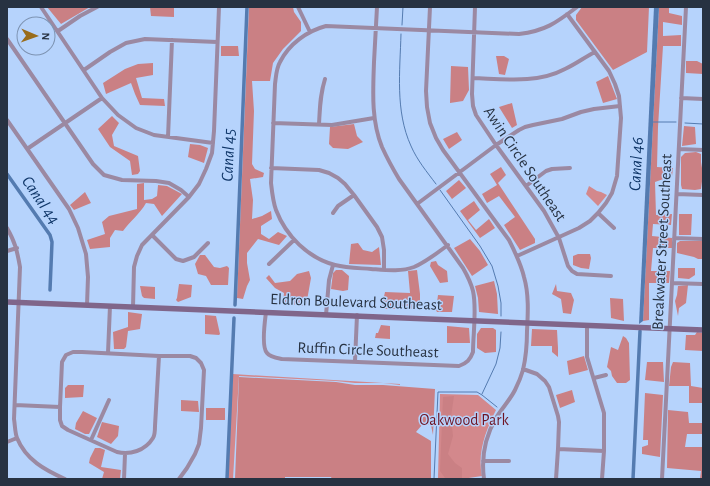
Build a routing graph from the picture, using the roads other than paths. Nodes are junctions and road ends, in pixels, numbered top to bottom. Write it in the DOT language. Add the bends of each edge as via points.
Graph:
graph roads {
  1 [pos="41,7"];
  2 [pos="97,7"];
  3 [pos="218,7"];
  4 [pos="298,7"];
  5 [pos="376,7"];
  6 [pos="430,7"];
  7 [pos="475,7"];
  8 [pos="577,7"];
  9 [pos="686,7"];
  10 [pos="567,14"];
  11 [pos="376,28"];
  12 [pos="429,31"];
  13 [pos="58,32"];
  14 [pos="310,32"];
  15 [pos="474,32"];
  16 [pos="7,39"];
  17 [pos="172,40"];
  18 [pos="217,42"];
  19 [pos="595,52"];
  20 [pos="84,70"];
  21 [pos="325,78"];
  22 [pos="473,78"];
  23 [pos="102,98"];
  24 [pos="681,98"];
  25 [pos="703,99"];
  26 [pos="620,106"];
  27 [pos="374,118"];
  28 [pos="7,120"];
  29 [pos="273,123"];
  30 [pos="64,124"];
  31 [pos="319,124"];
  32 [pos="168,137"];
  33 [pos="213,143"];
  34 [pos="496,145"];
  35 [pos="27,149"];
  36 [pos="679,149"];
  37 [pos="703,150"];
  38 [pos="271,168"];
  39 [pos="570,168"];
  40 [pos="460,172"];
  41 [pos="526,186"];
  42 [pos="677,194"];
  43 [pos="354,195"];
  44 [pos="703,195"];
  45 [pos="189,197"];
  46 [pos="417,204"];
  47 [pos="333,213"];
  48 [pos="598,213"];
  49 [pos="7,228"];
  50 [pos="614,228"];
  51 [pos="152,235"];
  52 [pos="559,238"];
  53 [pos="674,238"];
  54 [pos="703,239"];
  55 [pos="294,240"];
  56 [pos="208,243"];
  57 [pos="448,245"];
  58 [pos="16,248"];
  59 [pos="7,251"];
  60 [pos="517,256"];
  61 [pos="269,264"];
  62 [pos="332,264"];
  63 [pos="384,270"];
  64 [pos="612,276"];
  65 [pos="672,283"];
  66 [pos="703,284"];
  67 [pos="7,302"];
  68 [pos="19,302"];
  69 [pos="87,305"];
  70 [pos="110,306"];
  71 [pos="133,307"];
  72 [pos="266,312"];
  73 [pos="326,314"];
  74 [pos="357,315"];
  75 [pos="474,320"];
  76 [pos="528,323"];
  77 [pos="587,325"];
  78 [pos="670,329"];
  79 [pos="703,330"];
  80 [pos="108,352"];
  81 [pos="159,356"];
  82 [pos="355,361"];
  83 [pos="523,369"];
  84 [pos="606,375"];
  85 [pos="594,378"];
  86 [pos="109,400"];
  87 [pos="15,405"];
  88 [pos="60,407"];
  89 [pos="17,438"];
  90 [pos="91,440"];
  91 [pos="7,442"];
  92 [pos="558,449"];
  93 [pos="604,451"];
  94 [pos="125,454"];
  95 [pos="483,460"];
  96 [pos="509,462"];
  97 [pos="65,479"];
  98 [pos="124,479"];
  99 [pos="179,479"];
  100 [pos="484,479"];
  101 [pos="556,479"];
  102 [pos="602,479"];
  103 [pos="662,479"];
  1 -- 13 [label="street"];
  2 -- 13 [label="street"];
  3 -- 18 [label="street"];
  4 -- 14 [label="street"];
  5 -- 11 [label="street"];
  6 -- 12 [label="street"];
  7 -- 15 [label="street, Awin Circle Southeast"];
  8 -- 10 [label="street"];
  9 -- 24 [label="street, Breakwater Street Southeast"];
  10 -- 15 [label="street" via="541,30 529,33"];
  10 -- 19 [label="street"];
  11 -- 12 [label="street"];
  11 -- 14 [label="street" via="326,26"];
  11 -- 27 [label="street"];
  12 -- 15 [label="street"];
  12 -- 40 [label="street" via="426,91 430,123 443,150"];
  13 -- 20 [label="street"];
  14 -- 29 [label="street" via="289,48 280,62 276,73"];
  15 -- 22 [label="street, Awin Circle Southeast"];
  16 -- 30 [label="street"];
  17 -- 18 [label="street"];
  17 -- 20 [label="street" via="145,39 126,43"];
  17 -- 32 [label="street"];
  18 -- 33 [label="street"];
  19 -- 22 [label="street" via="565,70 550,75 517,80"];
  19 -- 26 [label="street" via="609,71 619,96"];
  20 -- 23 [label="street"];
  21 -- 31 [label="street" via="320,99"];
  22 -- 34 [label="street, Awin Circle Southeast" via="472,94 476,115"];
  23 -- 30 [label="street"];
  23 -- 32 [label="street" via="118,115 136,128"];
  24 -- 25 [label="street"];
  24 -- 36 [label="street, Breakwater Street Southeast"];
  26 -- 34 [label="street" via="594,109 525,127"];
  26 -- 48 [label="street" via="617,176 612,193"];
  27 -- 31 [label="street" via="332,125"];
  27 -- 46 [label="street" via="390,165"];
  28 -- 35 [label="street"];
  29 -- 31 [label="street"];
  29 -- 38 [label="street"];
  30 -- 35 [label="street"];
  30 -- 45 [label="street" via="104,175 122,180 156,180 169,183"];
  32 -- 33 [label="street"];
  33 -- 45 [label="street" via="206,170"];
  34 -- 40 [label="street"];
  34 -- 41 [label="street, Awin Circle Southeast"];
  35 -- 69 [label="street" via="69,209 78,228 86,254"];
  36 -- 37 [label="street"];
  36 -- 42 [label="street, Breakwater Street Southeast"];
  38 -- 43 [label="street" via="319,170 329,173 345,184"];
  38 -- 55 [label="street" via="272,198 281,220"];
  39 -- 41 [label="street" via="546,171"];
  40 -- 46 [label="street"];
  40 -- 60 [label="street" via="509,240"];
  41 -- 52 [label="street, Awin Circle Southeast"];
  42 -- 44 [label="street"];
  42 -- 53 [label="street, Breakwater Street Southeast"];
  43 -- 47 [label="street" via="338,206"];
  43 -- 63 [label="street" via="382,237"];
  45 -- 51 [label="street"];
  46 -- 57 [label="street"];
  48 -- 50 [label="street"];
  48 -- 52 [label="street" via="590,221"];
  49 -- 58 [label="street"];
  51 -- 56 [label="street" via="176,259 183,261 194,257"];
  51 -- 71 [label="street" via="142,245 134,267"];
  52 -- 60 [label="street"];
  52 -- 64 [label="street, Awin Circle Southeast" via="572,271 583,275"];
  53 -- 54 [label="street"];
  53 -- 65 [label="street, Breakwater Street Southeast"];
  55 -- 61 [label="street"];
  55 -- 62 [label="street" via="311,254"];
  57 -- 63 [label="street" via="413,267"];
  57 -- 75 [label="street" via="470,281"];
  58 -- 59 [label="street"];
  58 -- 68 [label="street" via="20,267"];
  60 -- 76 [label="street" via="528,300"];
  62 -- 63 [label="street" via="346,268"];
  62 -- 73 [label="street"];
  65 -- 66 [label="street"];
  65 -- 78 [label="street, Breakwater Street Southeast"];
  67 -- 68 [label="street, Eldron Boulevard Southeast"];
  68 -- 69 [label="street, Eldron Boulevard Southeast"];
  68 -- 87 [label="street"];
  69 -- 70 [label="street, Eldron Boulevard Southeast"];
  70 -- 71 [label="street, Eldron Boulevard Southeast"];
  70 -- 80 [label="street"];
  71 -- 72 [label="street, Eldron Boulevard Southeast"];
  72 -- 73 [label="street, Eldron Boulevard Southeast"];
  72 -- 82 [label="street, Ruffin Circle Southeast" via="264,344 267,354 282,359"];
  73 -- 74 [label="street, Eldron Boulevard Southeast"];
  74 -- 75 [label="street, Eldron Boulevard Southeast"];
  74 -- 82 [label="street"];
  75 -- 76 [label="street, Eldron Boulevard Southeast"];
  75 -- 82 [label="street, Ruffin Circle Southeast" via="473,352 466,364 459,366"];
  76 -- 77 [label="street, Eldron Boulevard Southeast"];
  76 -- 83 [label="street"];
  77 -- 78 [label="street, Eldron Boulevard Southeast"];
  77 -- 85 [label="street" via="587,357"];
  78 -- 79 [label="street, Eldron Boulevard Southeast"];
  78 -- 103 [label="street, Breakwater Street Southeast"];
  80 -- 81 [label="street"];
  80 -- 88 [label="street" via="73,352 66,355 62,362"];
  81 -- 94 [label="street" via="154,437 136,452"];
  81 -- 99 [label="street" via="190,356 196,358 204,370 199,444"];
  83 -- 92 [label="street" via="541,377 549,387 559,422"];
  83 -- 95 [label="street" via="514,392 490,430"];
  84 -- 85 [label="street"];
  85 -- 93 [label="street" via="604,413"];
  86 -- 90 [label="street"];
  87 -- 88 [label="street"];
  87 -- 89 [label="street"];
  88 -- 90 [label="street" via="62,426"];
  89 -- 91 [label="street"];
  89 -- 97 [label="street" via="35,463"];
  90 -- 94 [label="street"];
  92 -- 93 [label="street"];
  92 -- 101 [label="street"];
  93 -- 102 [label="street"];
  94 -- 98 [label="street"];
  95 -- 96 [label="street"];
  95 -- 100 [label="street"];
}
